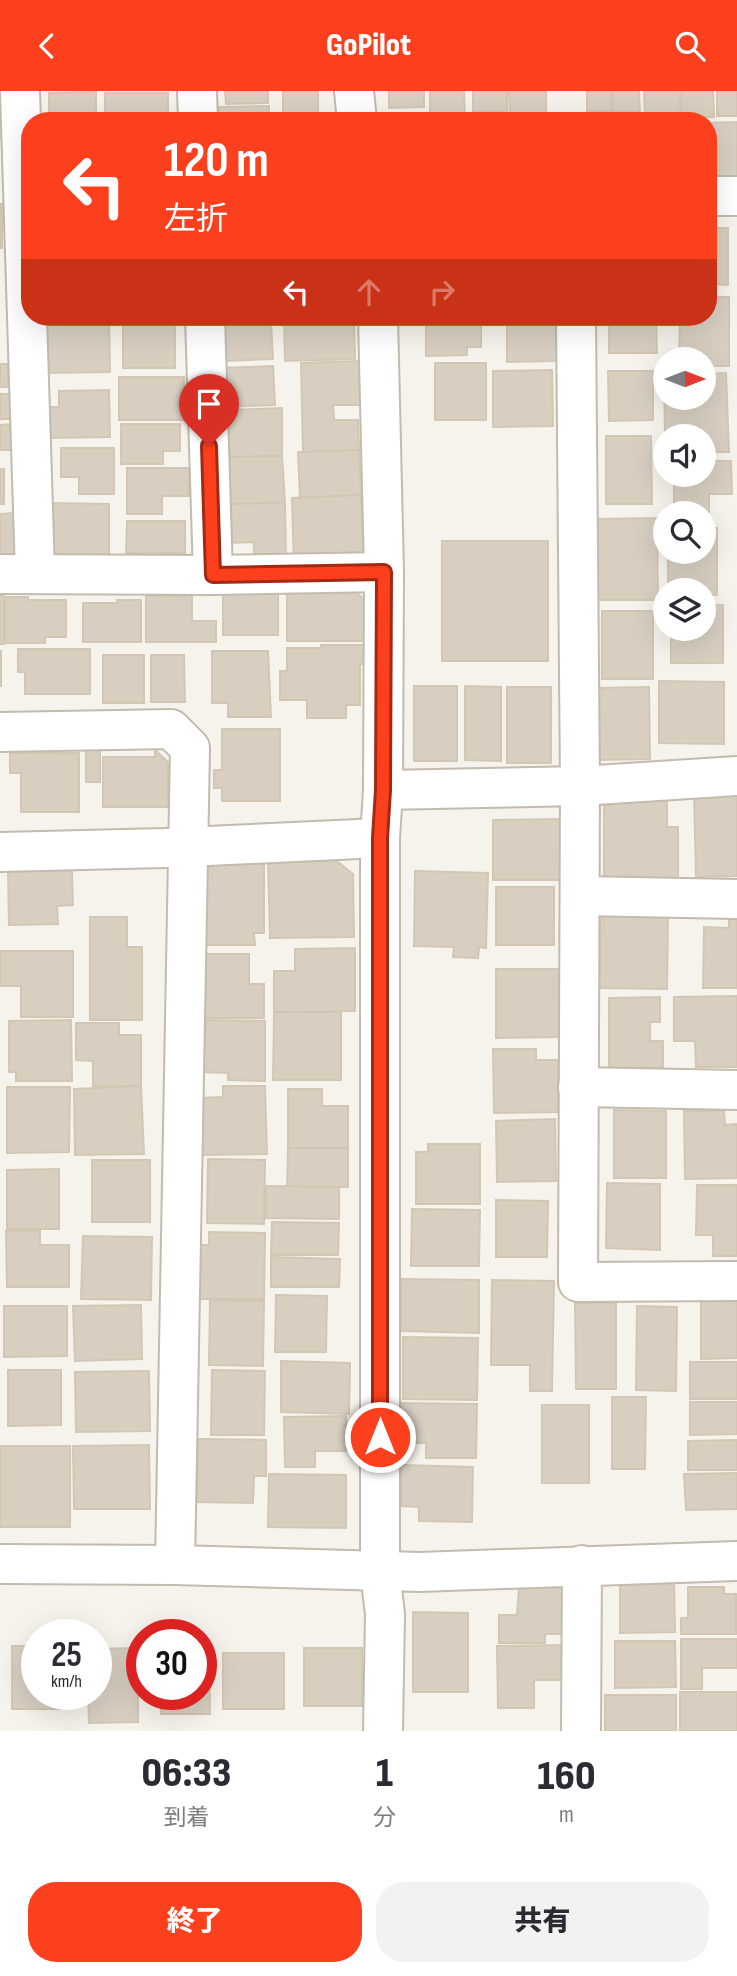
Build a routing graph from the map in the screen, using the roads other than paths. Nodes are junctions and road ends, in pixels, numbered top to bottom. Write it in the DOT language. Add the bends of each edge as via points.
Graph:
graph roads {
  1 [pos="20,91"];
  2 [pos="198,91"];
  3 [pos="354,91"];
  4 [pos="198,112"];
  5 [pos="356,112"];
  6 [pos="717,196"];
  7 [pos="737,196"];
  8 [pos="205,326"];
  9 [pos="378,326"];
  10 [pos="576,326"];
  11 [pos="384,572"];
  12 [pos="17,574"];
  13 [pos="213,575"];
  14 [pos="0,732"];
  15 [pos="737,776"];
  16 [pos="580,786"];
  17 [pos="383,790"];
  18 [pos="380,838"];
  19 [pos="188,846"];
  20 [pos="0,852"];
  21 [pos="580,896"];
  22 [pos="737,899"];
  23 [pos="578,1087"];
  24 [pos="737,1090"];
  25 [pos="737,1281"];
  26 [pos="737,1561"];
  27 [pos="0,1564"];
  28 [pos="175,1565"];
  29 [pos="582,1565"];
  30 [pos="380,1572"];
  31 [pos="383,1731"];
  32 [pos="581,1731"];
  1 -- 12 [label="street"];
  2 -- 4 [label="street"];
  3 -- 5 [label="street"];
  6 -- 7 [label="street"];
  8 -- 13 [label="street"];
  9 -- 11 [label="street"];
  10 -- 16 [label="street"];
  11 -- 13 [label="street"];
  11 -- 17 [label="street"];
  12 -- 13 [label="street"];
  14 -- 19 [label="street" via="171,729 190,748"];
  15 -- 16 [label="street"];
  16 -- 17 [label="street"];
  16 -- 21 [label="street"];
  17 -- 18 [label="street"];
  18 -- 19 [label="street"];
  18 -- 30 [label="street"];
  19 -- 20 [label="street"];
  19 -- 28 [label="street"];
  21 -- 22 [label="street"];
  21 -- 23 [label="street"];
  23 -- 24 [label="street"];
  23 -- 25 [label="street" via="578,1282"];
  26 -- 29 [label="street"];
  27 -- 28 [label="street"];
  28 -- 30 [label="street"];
  29 -- 30 [label="street"];
  29 -- 32 [label="street"];
  30 -- 31 [label="street" via="385,1614"];
}
